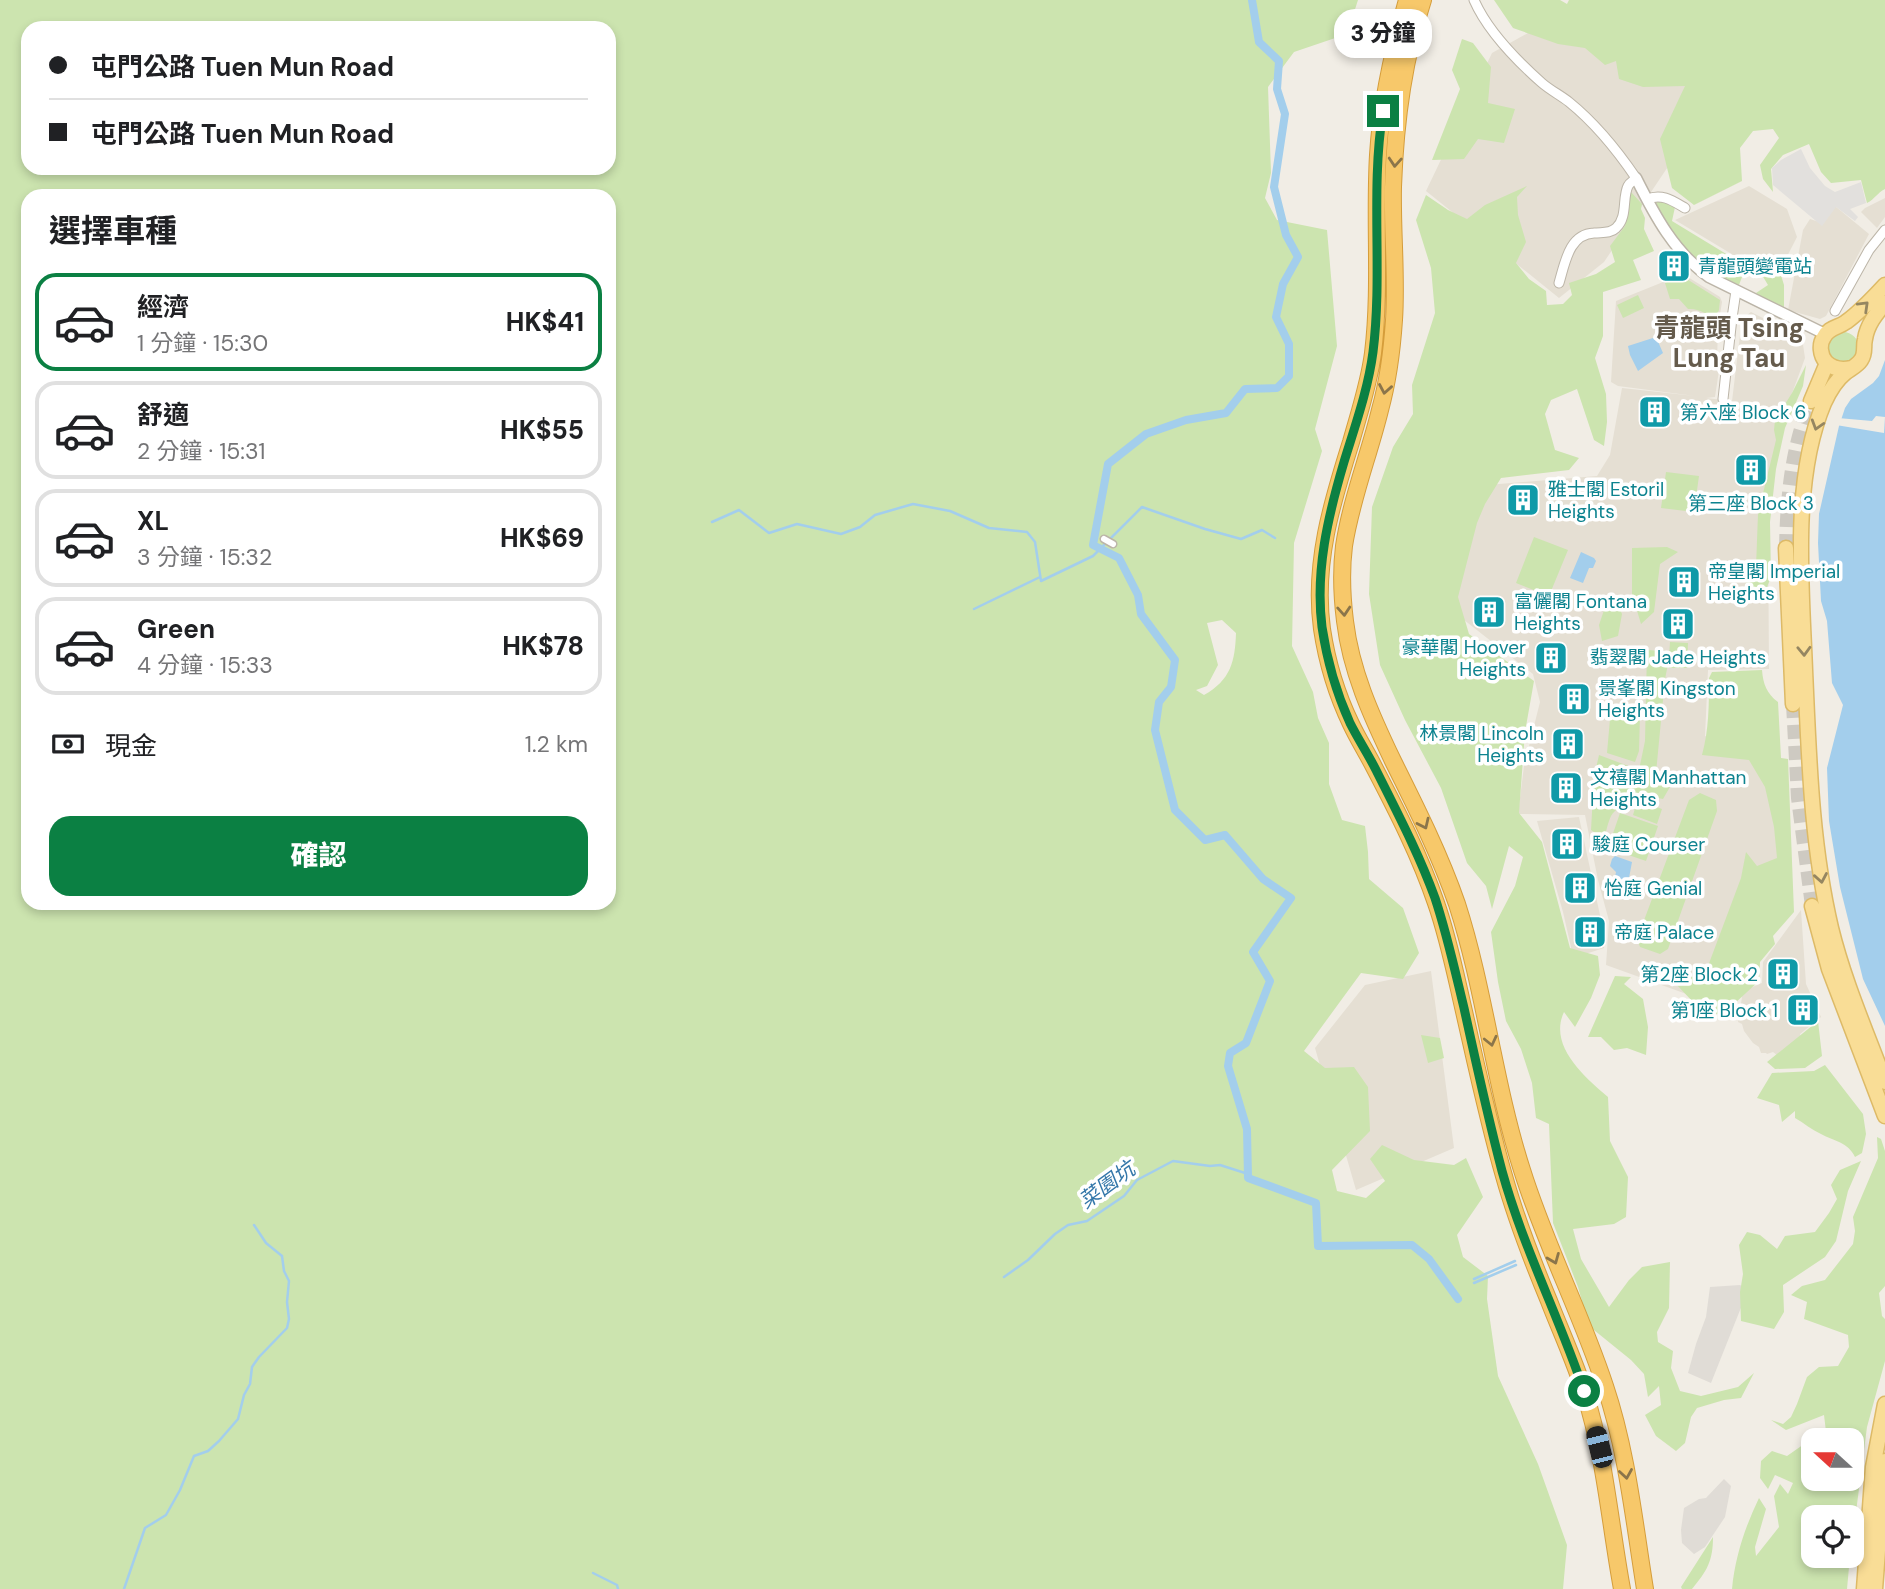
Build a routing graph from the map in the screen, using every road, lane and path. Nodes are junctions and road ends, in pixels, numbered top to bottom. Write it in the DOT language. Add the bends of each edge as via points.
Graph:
graph roads {
  1 [pos="1407,0"];
  2 [pos="1423,0"];
  3 [pos="1474,0"];
  4 [pos="1404,44"];
  5 [pos="1636,178"];
  6 [pos="1648,200"];
  7 [pos="1685,208"];
  8 [pos="1885,230"];
  9 [pos="1559,283"];
  10 [pos="1885,285"];
  11 [pos="1737,291"];
  12 [pos="1885,303"];
  13 [pos="1839,307"];
  14 [pos="1843,325"];
  15 [pos="1825,334"];
  16 [pos="1864,341"];
  17 [pos="1827,363"];
  18 [pos="1851,368"];
  19 [pos="1723,399"];
  20 [pos="1811,401"];
  21 [pos="1104,539"];
  22 [pos="1113,544"];
  23 [pos="1786,548"];
  24 [pos="1801,560"];
  25 [pos="1789,608"];
  26 [pos="1793,704"];
  27 [pos="1812,906"];
  28 [pos="1885,1083"];
  29 [pos="1885,1116"];
  30 [pos="1885,1404"];
  31 [pos="1885,1461"];
  32 [pos="1622,1589"];
  33 [pos="1645,1589"];
  34 [pos="1864,1589"];
  35 [pos="1875,1589"];
  1 -- 4 [label="highway"];
  2 -- 4 [label="highway"];
  3 -- 5 [label="street" via="1496,36 1594,125"];
  4 -- 32 [label="highway" via="1385,96 1378,155 1373,353 1325,534 1322,628 1338,695 1405,829 1439,910 1504,1176 1590,1410"];
  4 -- 33 [label="highway, one-way" via="1393,188 1392,350 1344,548 1344,619 1367,708 1456,902 1521,1168 1619,1432"];
  5 -- 6 [label="street"];
  5 -- 9 [label="street" via="1628,185 1616,228 1580,236 1568,253"];
  6 -- 7 [label="street" via="1664,197"];
  6 -- 11 [label="street" via="1684,256 1709,277"];
  8 -- 13 [label="street"];
  14 -- 10 [label="main road, one-way"];
  11 -- 15 [label="street"];
  11 -- 19 [label="street"];
  12 -- 16 [label="main road" via="1874,315"];
  14 -- 15 [label="main road"];
  14 -- 16 [label="main road" via="1856,330"];
  15 -- 17 [label="main road" via="1821,349"];
  16 -- 18 [label="main road" via="1864,354"];
  17 -- 18 [label="main road" via="1838,369"];
  17 -- 20 [label="main road"];
  18 -- 24 [label="main road, one-way" via="1833,386 1814,433 1804,487"];
  21 -- 22 [label="street"];
  23 -- 25 [label="main road"];
  24 -- 25 [label="street" via="1798,597"];
  24 -- 28 [label="main road, one-way" via="1809,759 1819,870 1838,956"];
  25 -- 26 [label="main road"];
  27 -- 29 [label="main road" via="1829,969"];
  30 -- 34 [label="main road" via="1873,1467"];
  31 -- 35 [label="main road"];
}
